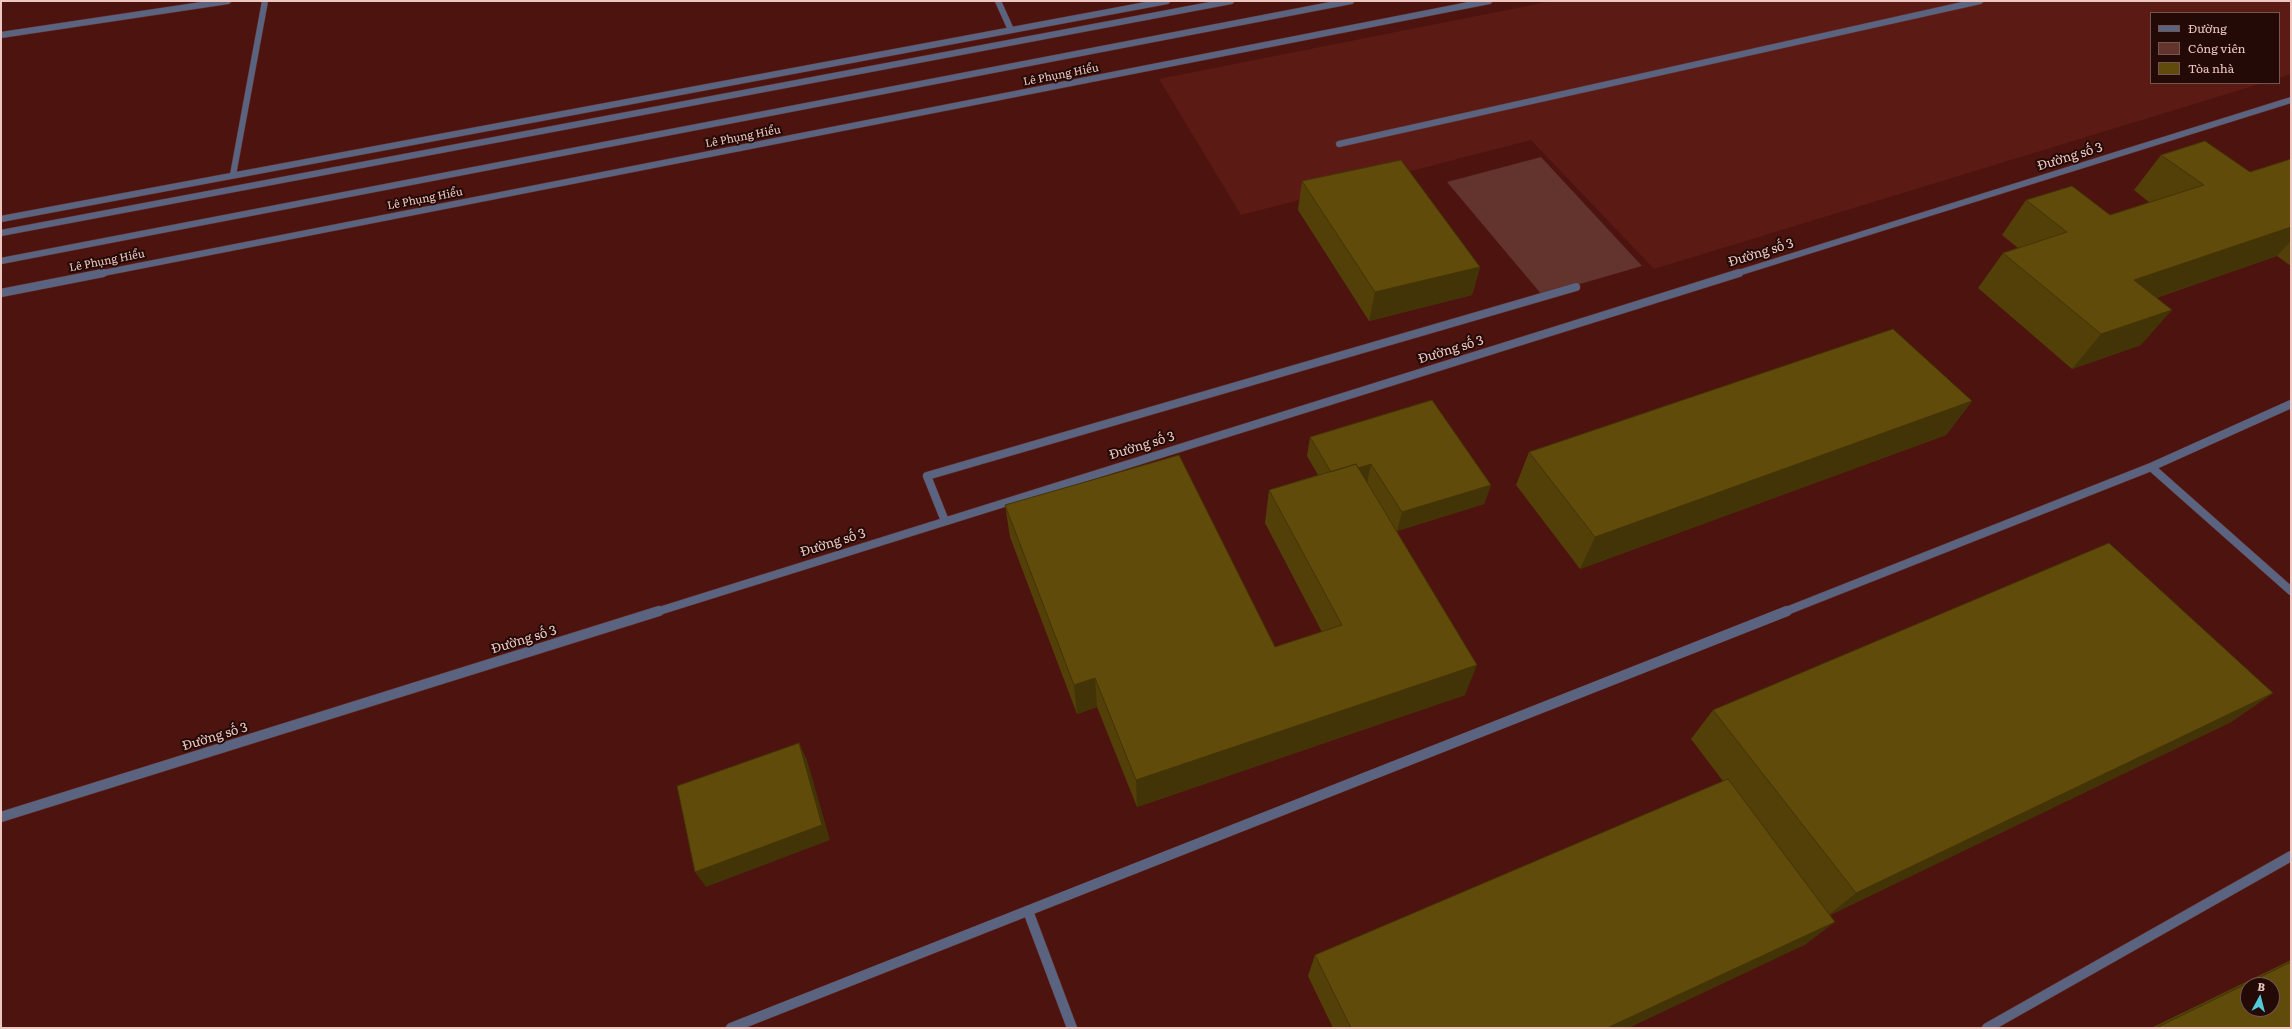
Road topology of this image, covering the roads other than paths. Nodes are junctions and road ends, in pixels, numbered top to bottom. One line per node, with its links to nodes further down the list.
1 (228, 1): 12 (street)
2 (265, 1): 15 (street)
3 (998, 1): 11 (street)
4 (1127, 1): 10 (street)
5 (1167, 1): 10 (street)
6 (1231, 1): 17 (street)
7 (1351, 1): 18 (street, Lê Phụng Hiểu)
8 (1489, 1): 20 (street, Lê Phụng Hiểu)
9 (1980, 1): 14 (street)
10 (1130, 8): 11 (street)
11 (1012, 30): 15 (street)
12 (1, 35)
13 (2291, 100): 23 (street, Đường số 3)
14 (1339, 144)
15 (233, 175): 16 (street)
16 (1, 218)
17 (1, 233)
18 (1, 261)
19 (1576, 287): 23 (street)
20 (1, 293)
21 (2291, 404): 22 (street)
22 (2151, 467): 24 (street); 27 (street)
23 (946, 521): 25 (street, Đường số 3)
24 (2291, 591)
25 (1, 817)
26 (2291, 856): 30 (street)
27 (1028, 911): 28 (street); 29 (street)
28 (731, 1028)
29 (1072, 1028)
30 (1987, 1028)

